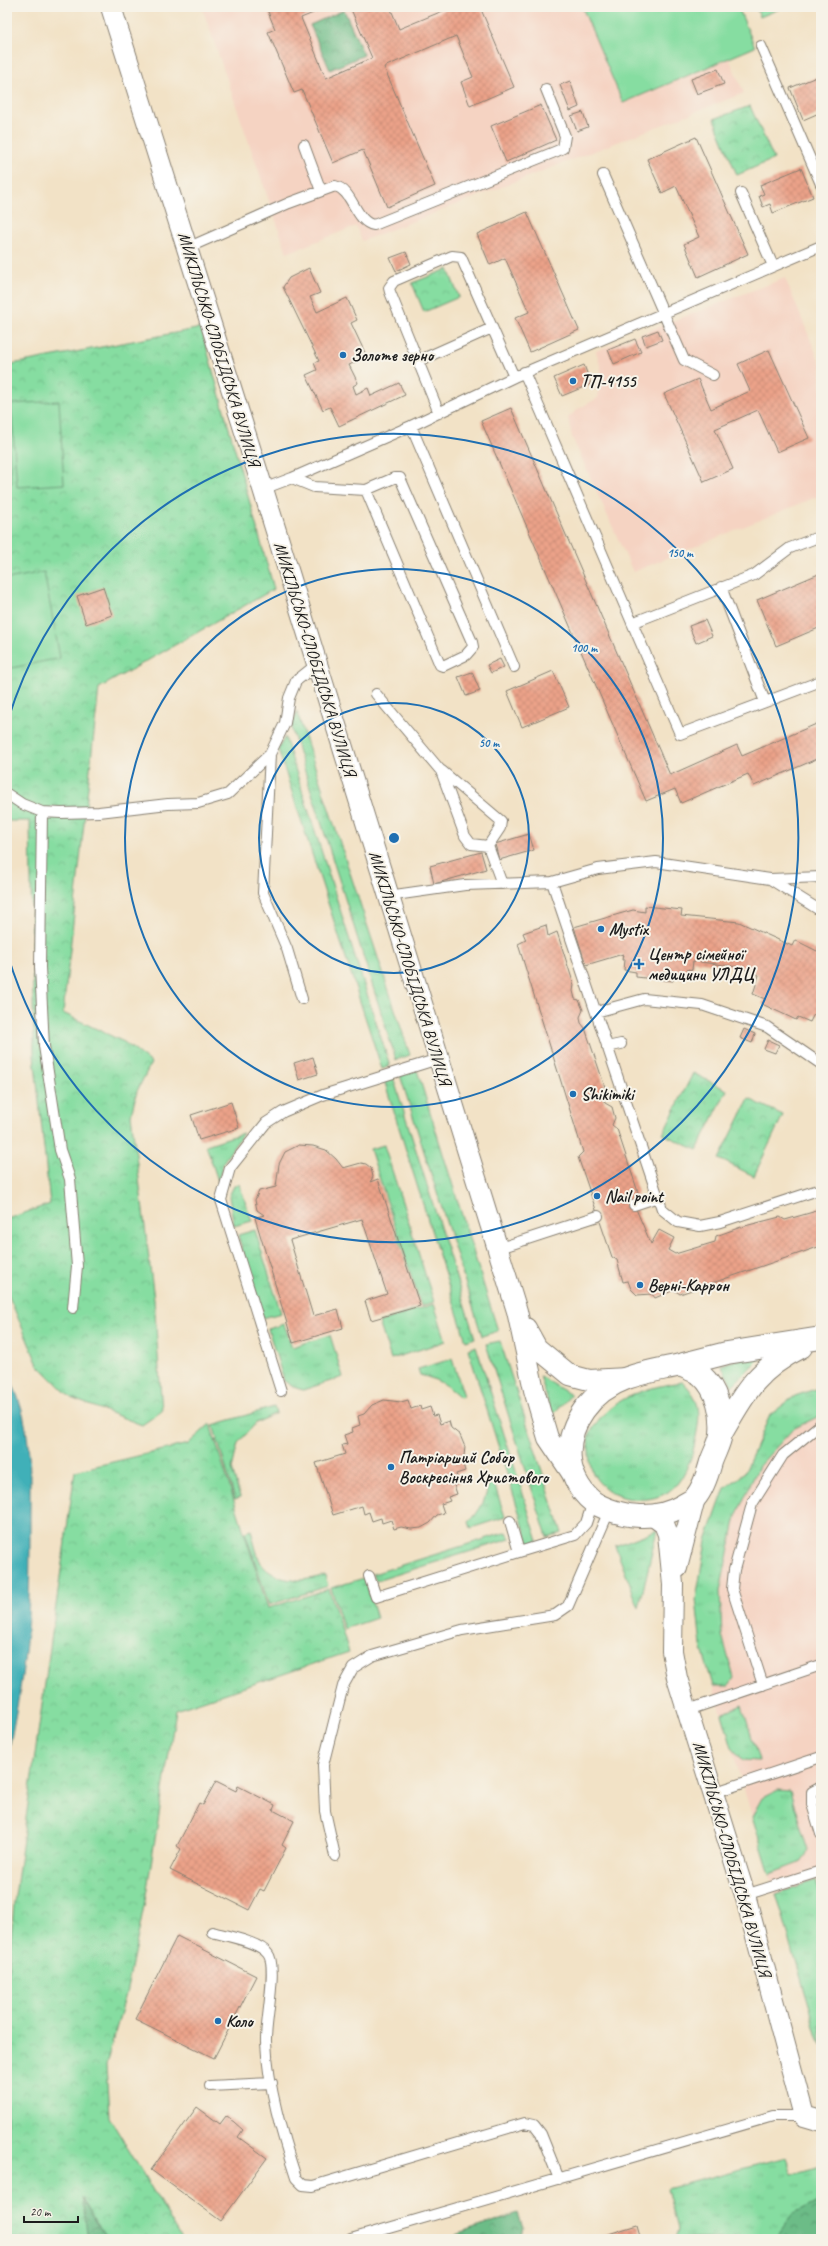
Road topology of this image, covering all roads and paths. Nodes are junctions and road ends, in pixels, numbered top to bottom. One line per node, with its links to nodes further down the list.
1 (111, 7): 10 (street, МИКІЛЬСЬКО-СЛОБІДСЬКА ВУЛИЦЯ)
2 (761, 46): 6 (lane)
3 (546, 89): 7 (lane)
4 (304, 145): 7 (lane)
5 (603, 175): 12 (lane)
6 (821, 184)
7 (321, 191): 10 (lane)
8 (741, 193): 11 (lane)
9 (820, 247): 11 (lane)
10 (187, 248): 21 (street, МИКІЛЬСЬКО-СЛОБІДСЬКА ВУЛИЦЯ)
11 (773, 266): 12 (lane)
12 (664, 313): 15 (lane); 16 (lane)
13 (492, 328): 14 (lane); 14 (lane); 17 (lane)
14 (418, 361): 18 (lane)
15 (524, 372): 17 (lane); 25 (lane)
16 (713, 376)
17 (514, 377): 18 (lane)
18 (440, 413): 19 (lane)
19 (411, 426): 20 (lane); 27 (lane)
20 (292, 478): 21 (lane); 22 (lane)
21 (263, 489): 26 (street, МИКІЛЬСЬКО-СЛОБІДСЬКА ВУЛИЦЯ)
22 (366, 490): 22 (lane)
23 (821, 536): 24 (lane)
24 (722, 587): 25 (lane); 30 (lane)
25 (632, 623): 30 (lane)
26 (316, 665): 31 (lane); 40 (street, МИКІЛЬСЬКО-СЛОБІДСЬКА ВУЛИЦЯ)
27 (514, 667)
28 (821, 681): 30 (lane)
29 (376, 694): 32 (lane)
30 (765, 702)
31 (270, 754): 34 (lane); 42 (lane)
32 (441, 771): 35 (lane); 35 (lane)
33 (7, 794): 34 (lane)
34 (42, 812): 53 (lane)
35 (488, 846): 39 (lane)
36 (821, 877): 37 (lane)
37 (770, 879): 38 (lane); 41 (lane)
38 (552, 882): 39 (lane); 43 (lane)
39 (502, 884): 40 (lane)
40 (388, 896): 46 (street, МИКІЛЬСЬКО-СЛОБІДСЬКА ВУЛИЦЯ)
41 (821, 911)
42 (302, 999)
43 (596, 1012): 45 (lane); 47 (lane)
44 (621, 1044): 45 (lane)
45 (607, 1047): 49 (lane)
46 (438, 1059): 52 (street, МИКІЛЬСЬКО-СЛОБІДСЬКА ВУЛИЦЯ); 58 (lane)
47 (821, 1064)
48 (821, 1188): 49 (lane)
49 (658, 1197): 50 (lane)
50 (634, 1205)
51 (598, 1216): 52 (lane)
52 (497, 1249): 54 (street, МИКІЛЬСЬКО-СЛОБІДСЬКА ВУЛИЦЯ)
53 (73, 1308)
54 (517, 1311): 57 (street, МИКІЛЬСЬКО-СЛОБІДСЬКА ВУЛИЦЯ); 61 (street, МИКІЛЬСЬКО-СЛОБІДСЬКА ВУЛИЦЯ)
55 (817, 1340): 56 (street); 60 (street)
56 (680, 1365): 57 (street); 60 (street)
57 (627, 1378): 61 (street)
58 (281, 1391)
59 (821, 1424): 70 (lane)
60 (721, 1434): 62 (street)
61 (571, 1472): 63 (street)
62 (695, 1498): 64 (street); 68 (street, МИКІЛЬСЬКО-СЛОБІДСЬКА ВУЛИЦЯ)
63 (601, 1506): 64 (street); 66 (lane); 76 (lane)
64 (653, 1516): 68 (street, МИКІЛЬСЬКО-СЛОБІДСЬКА ВУЛИЦЯ)
65 (510, 1521): 66 (lane)
66 (519, 1552): 67 (lane)
67 (369, 1576)
68 (673, 1584): 71 (street, МИКІЛЬСЬКО-СЛОБІДСЬКА ВУЛИЦЯ)
69 (821, 1665): 70 (lane)
70 (763, 1685): 71 (lane)
71 (688, 1710): 74 (street, МИКІЛЬСЬКО-СЛОБІДСЬКА ВУЛИЦЯ)
72 (821, 1757): 74 (lane)
73 (821, 1787): 75 (lane)
74 (713, 1793): 78 (street, МИКІЛЬСЬКО-СЛОБІДСЬКА ВУЛИЦЯ)
75 (821, 1834)
76 (336, 1856)
77 (821, 1871): 78 (lane)
78 (744, 1895): 82 (street, МИКІЛЬСЬКО-СЛОБІДСЬКА ВУЛИЦЯ)
79 (212, 1932): 80 (lane)
80 (272, 2083): 81 (lane); 83 (lane)
81 (210, 2086)
82 (812, 2118): 83 (lane)
83 (559, 2179): 84 (lane)
84 (351, 2239)

